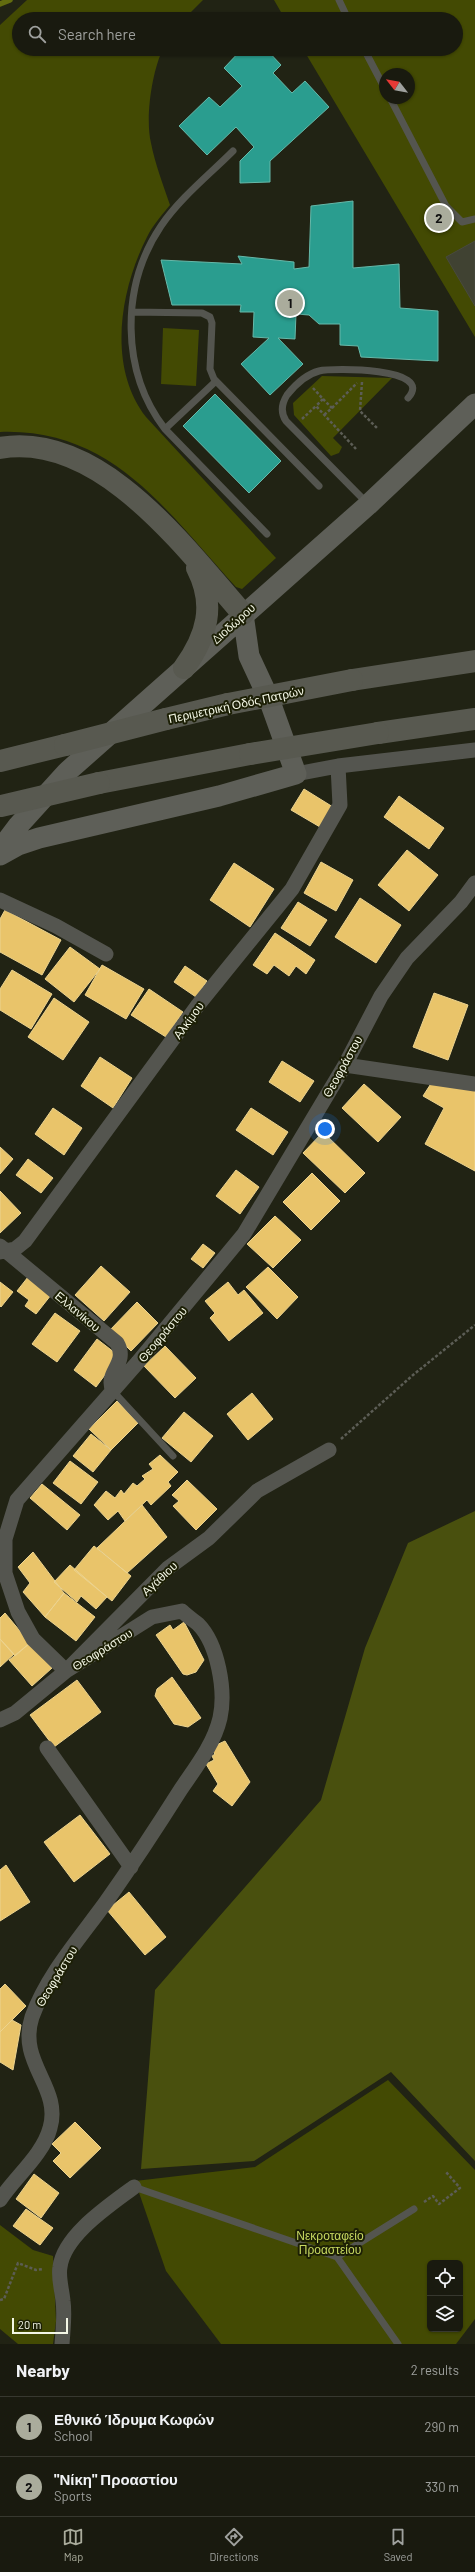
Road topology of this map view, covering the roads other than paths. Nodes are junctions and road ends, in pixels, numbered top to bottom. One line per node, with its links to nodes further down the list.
1 (338, 0): 2 (lane)
2 (344, 12)
3 (368, 56): 4 (lane)
4 (379, 78)
5 (393, 104): 7 (lane)
6 (233, 151): 8 (lane)
7 (475, 219)
8 (132, 312): 9 (lane); 12 (lane)
9 (216, 381): 12 (lane); 14 (lane)
10 (408, 398): 15 (lane)
11 (475, 404): 15 (street, Διοδώρου)
12 (165, 429): 16 (lane)
13 (0, 448): 17 (highway)
14 (319, 486)
15 (368, 505): 18 (street, Διοδώρου)
16 (267, 534)
17 (188, 552): 18 (highway); 20 (highway)
18 (243, 614): 20 (street, Διοδώρου); 25 (street)
19 (475, 661): 23 (highway, Περιμετρική Οδός Πατρών, bridge)
20 (184, 668): 27 (street, Διοδώρου)
21 (475, 719): 26 (highway, bridge)
22 (475, 750): 24 (street)
23 (4, 759)
24 (338, 766): 25 (street); 34 (street, Αλκίμου)
25 (296, 774): 28 (street)
26 (0, 807)
27 (0, 850)
28 (0, 855)
29 (475, 883): 32 (street, Θεοφράστου)
30 (0, 900): 31 (street)
31 (106, 954)
32 (345, 1065): 33 (street); 35 (street, Θεοφράστου)
33 (475, 1084)
34 (2, 1250): 35 (street, Ελλανίκου)
35 (113, 1391): 37 (lane); 38 (street, Θεοφράστου)
36 (329, 1450): 38 (street, Αγάθιου)
37 (173, 1456)
38 (66, 1671): 39 (street, Αγάθιου); 41 (street, Θεοφράστου)
39 (0, 1720)
40 (47, 1748): 41 (street)
41 (131, 1867): 43 (street, Θεοφράστου)
42 (134, 2187): 45 (lane); 46 (street)
43 (0, 2200)
44 (414, 2209): 45 (lane)
45 (337, 2257): 47 (lane)
46 (62, 2344)
47 (398, 2344)

